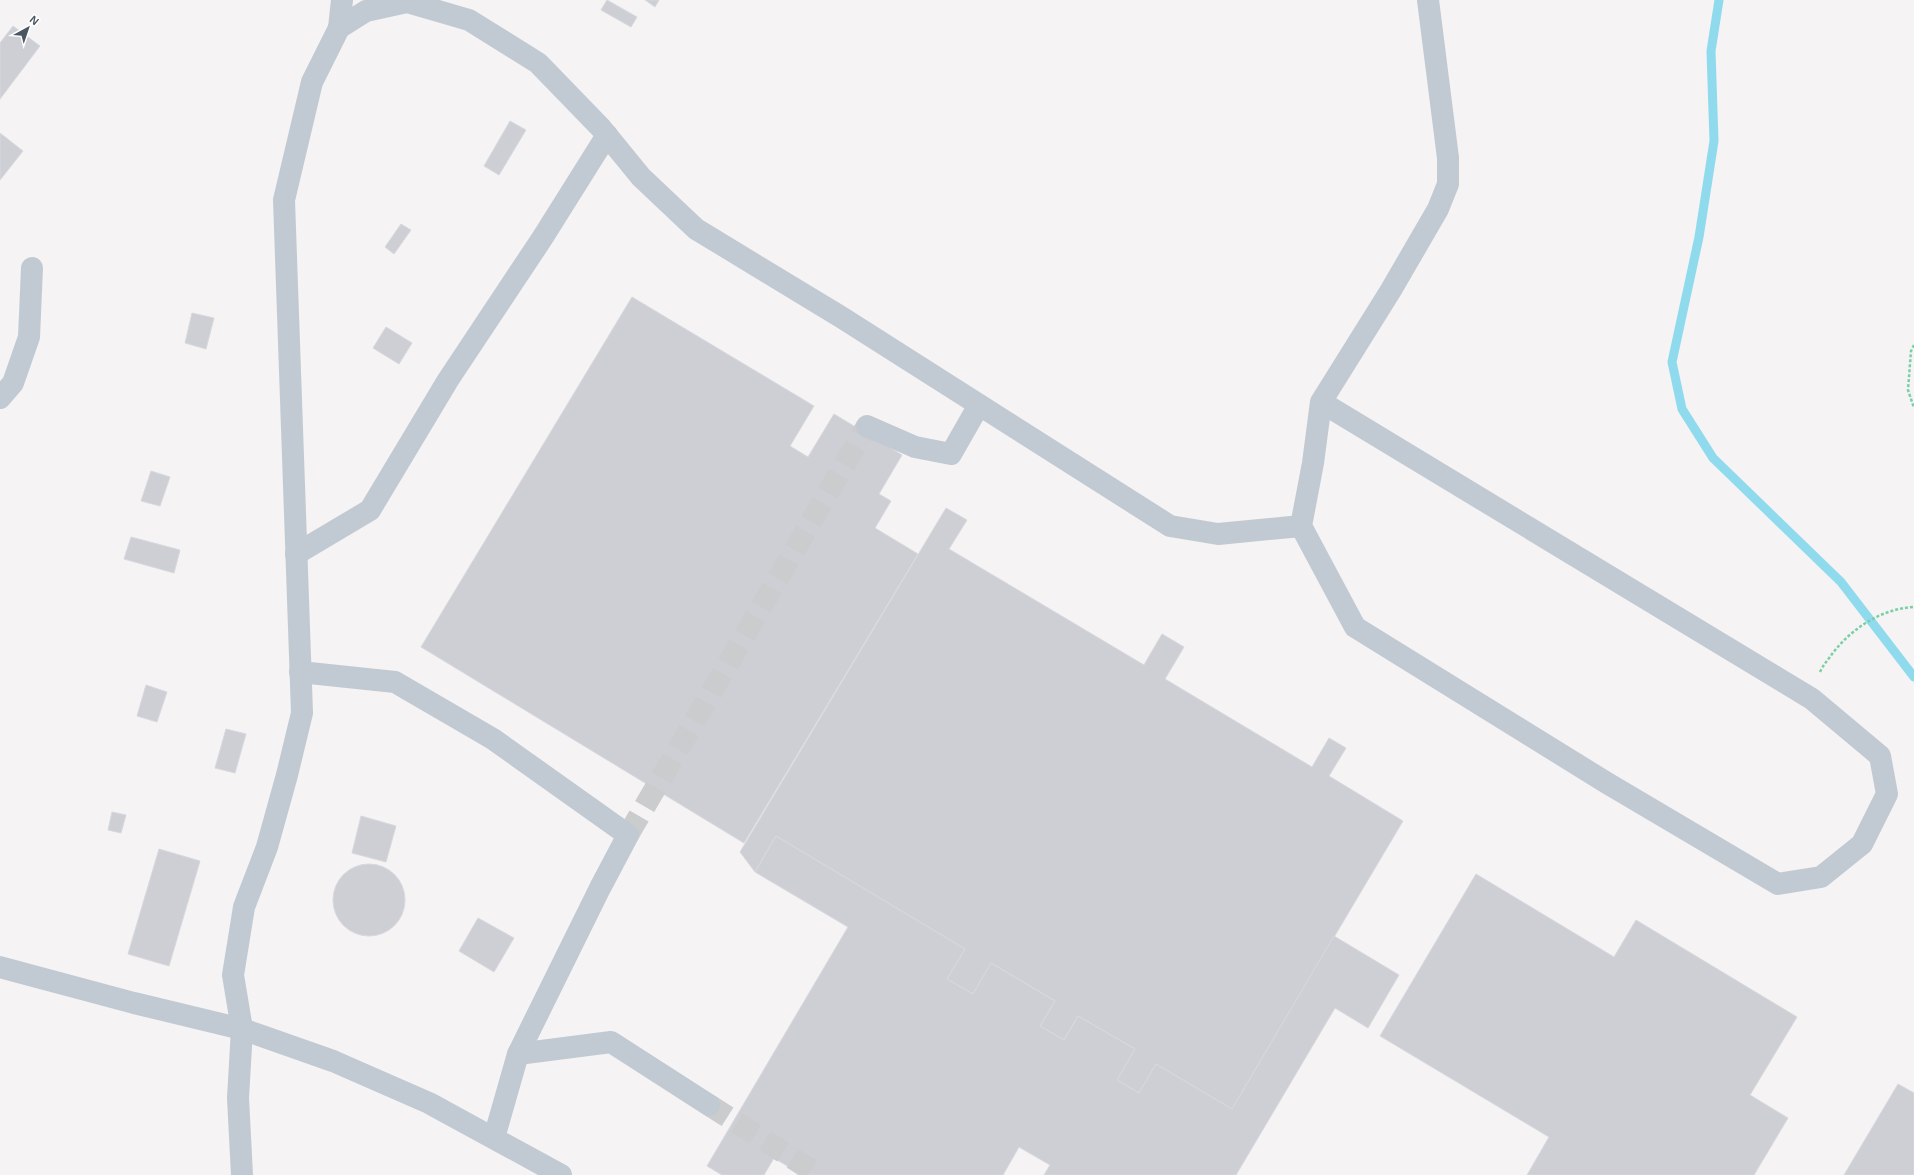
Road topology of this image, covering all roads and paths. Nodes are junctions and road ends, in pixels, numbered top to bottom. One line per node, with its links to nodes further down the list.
1 (342, 0): 3 (street)
2 (1428, 0): 8 (street)
3 (339, 28): 4 (street); 13 (street)
4 (607, 135): 9 (street); 13 (street)
5 (32, 268): 7 (street)
6 (1914, 345): 10 (path)
7 (0, 398)
8 (1321, 402): 12 (street); 16 (street)
9 (979, 405): 11 (street); 12 (street)
10 (1914, 408)
11 (867, 426)
12 (1301, 526): 16 (street)
13 (296, 554): 15 (street)
14 (1914, 607): 16 (path)
15 (300, 672): 18 (street); 19 (street)
16 (1812, 698)
17 (0, 967): 18 (street)
18 (242, 1029): 21 (street); 22 (street)
19 (518, 1054): 20 (street); 21 (street)
20 (709, 1104)
21 (494, 1138): 23 (street)
22 (242, 1175)
23 (561, 1175)

